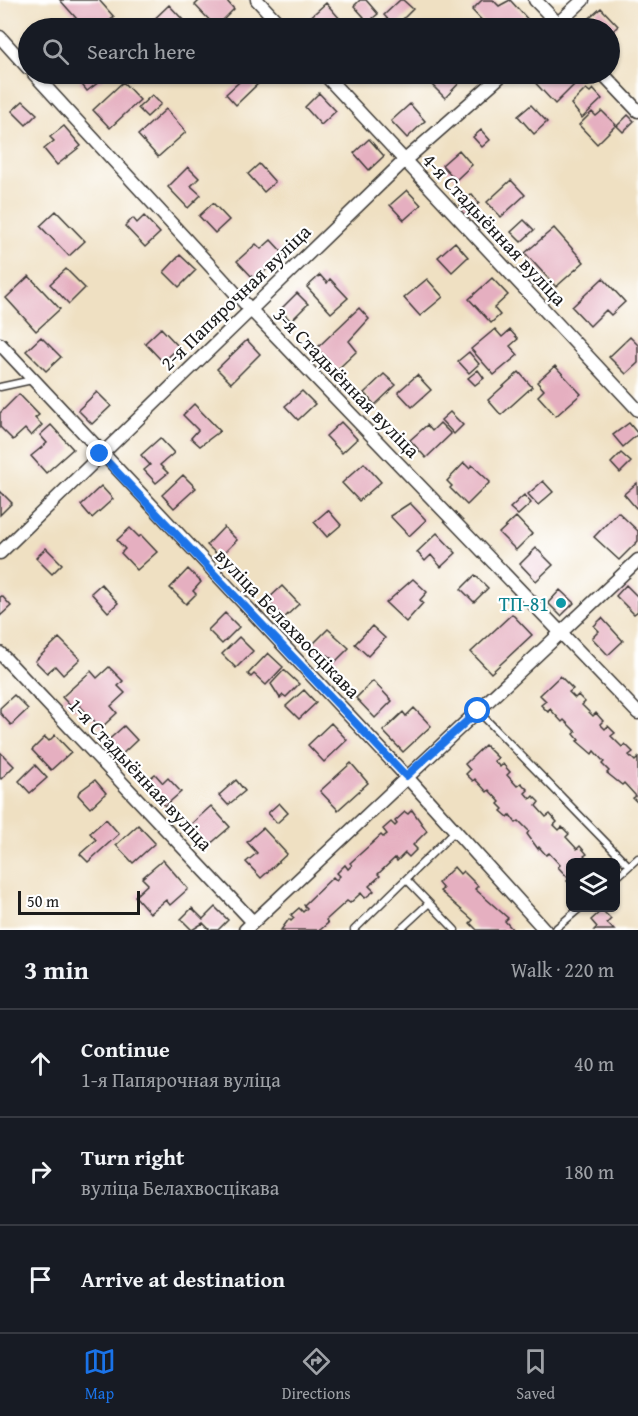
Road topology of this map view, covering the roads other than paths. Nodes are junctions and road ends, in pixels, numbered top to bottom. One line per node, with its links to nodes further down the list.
1 (257, 0): 4 (street)
2 (535, 0): 5 (street)
3 (583, 0): 6 (street)
4 (274, 18)
5 (550, 18)
6 (566, 18)
7 (0, 37): 8 (street)
8 (18, 57)
9 (43, 84): 15 (street, 3-я Стадыённая вуліца)
10 (333, 84): 14 (street, 4-я Стадыённая вуліца)
11 (491, 84): 14 (street, 2-я Папярочная вуліца)
12 (612, 84): 13 (street)
13 (638, 111)
14 (404, 161): 15 (street, 2-я Папярочная вуліца); 19 (street, 4-я Стадыённая вуліца)
15 (250, 309): 20 (street, 2-я Папярочная вуліца); 23 (street, 3-я Стадыённая вуліца)
16 (0, 344): 17 (street, вуліца Белахвосцікава)
17 (33, 380): 18 (lane); 20 (street, вуліца Белахвосцікава)
18 (0, 387)
19 (638, 410)
20 (100, 454): 21 (street, 2-я Папярочная вуліца); 27 (street, вуліца Белахвосцікава)
21 (0, 553)
22 (638, 560): 23 (street)
23 (561, 632): 25 (street); 26 (street, 3-я Стадыённая вуліца)
24 (0, 653): 35 (street, 1-я Стадыённая вуліца)
25 (478, 711): 27 (street); 30 (lane)
26 (638, 713)
27 (406, 776): 28 (street, вуліца Белахвосцікава); 35 (street)
28 (455, 830): 32 (lane); 39 (street, вуліца Белахвосцікава)
29 (638, 858): 30 (lane)
30 (629, 866): 31 (lane)
31 (620, 874)
32 (406, 879): 33 (lane); 36 (lane)
33 (429, 903): 37 (lane); 38 (lane)
34 (575, 912): 40 (lane)
35 (249, 926)
36 (354, 930)
37 (400, 930)
38 (455, 930)
39 (545, 930)
40 (554, 930)

